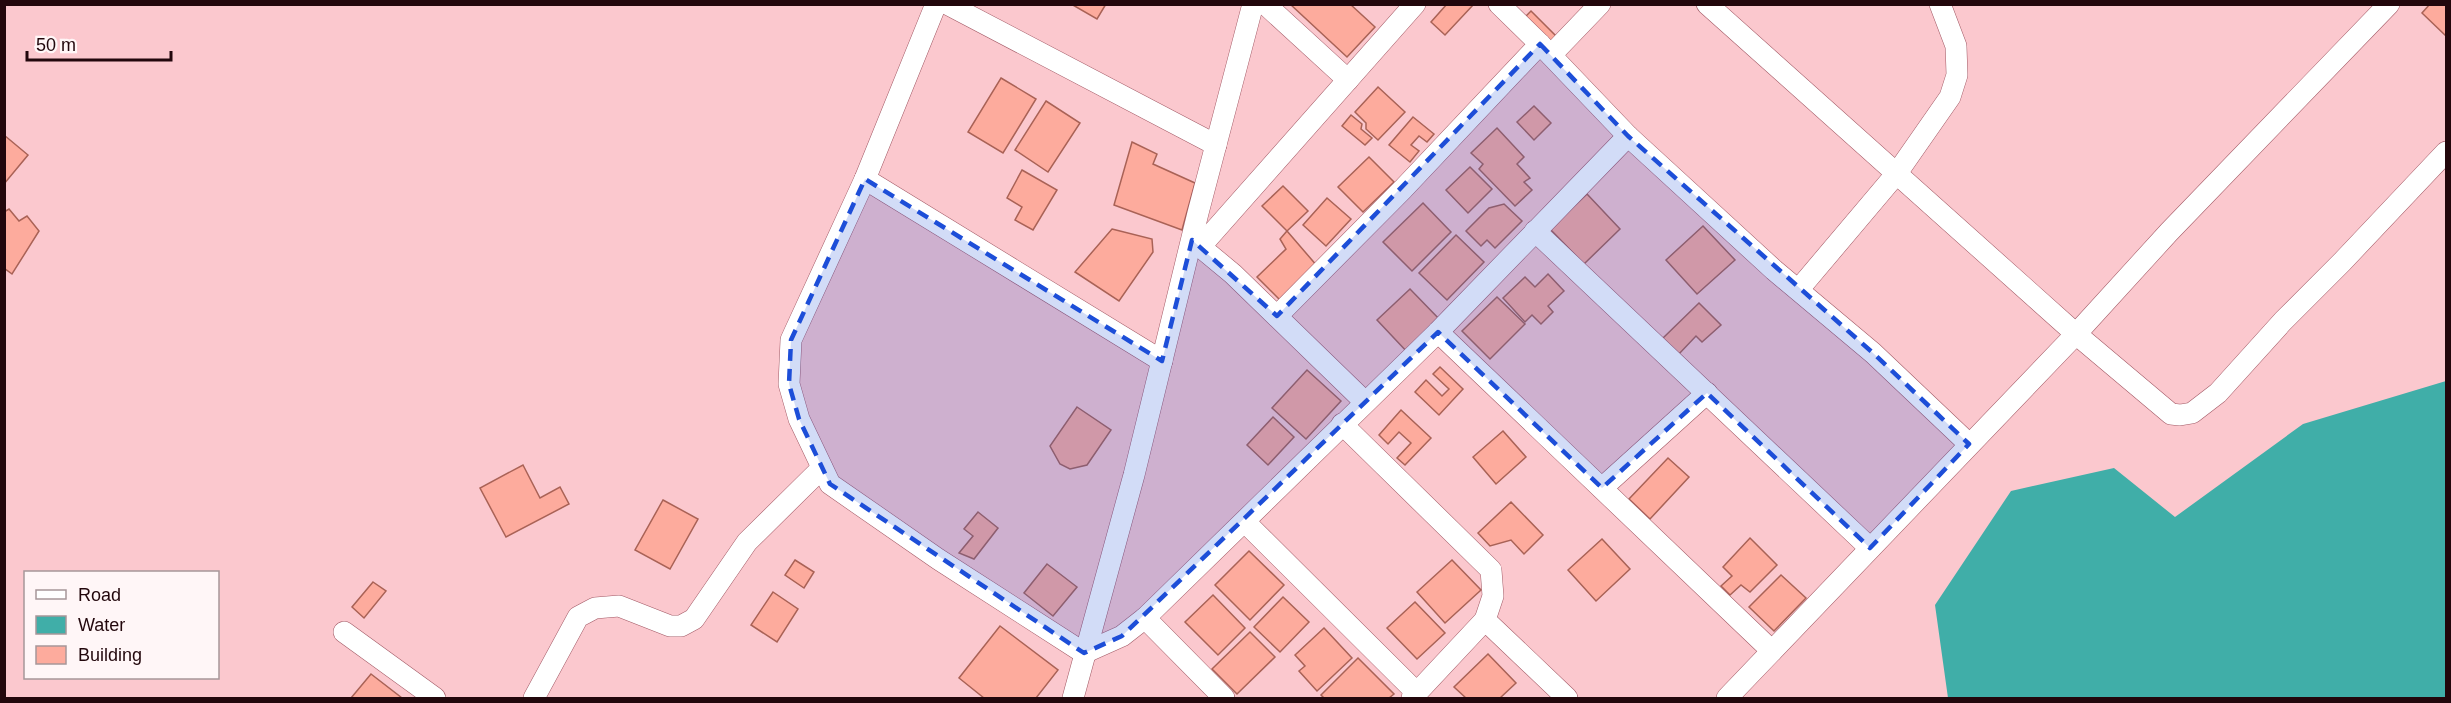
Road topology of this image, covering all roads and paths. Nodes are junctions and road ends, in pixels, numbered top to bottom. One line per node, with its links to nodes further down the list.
1 (936, 4): 16 (street)
2 (947, 4): 13 (street)
3 (1415, 4): 11 (street)
4 (1498, 4): 10 (street)
5 (1600, 4): 10 (street)
6 (1707, 4): 15 (street)
7 (1940, 4): 15 (street)
8 (2389, 4): 22 (street)
9 (1251, 7): 11 (street); 13 (street)
10 (1545, 49): 12 (street); 20 (street)
11 (1348, 81): 18 (street)
12 (1628, 136): 17 (street); 19 (street)
13 (1216, 145): 18 (street)
14 (2446, 152): 22 (street)
15 (1897, 173): 19 (street); 22 (street)
16 (865, 179): 23 (street); 28 (street)
17 (1535, 231): 21 (street); 24 (street)
18 (1196, 244): 20 (street); 23 (street)
19 (1799, 289): 27 (street)
20 (1277, 316): 25 (street)
21 (1438, 332): 25 (street); 29 (street)
22 (2076, 334): 27 (street)
23 (1162, 361): 36 (street)
24 (1707, 393): 29 (street); 31 (street)
25 (1365, 402): 26 (street)
26 (1342, 424): 30 (street); 33 (street)
27 (1969, 444): 31 (street)
28 (822, 468): 36 (street); 38 (street)
29 (1602, 488): 35 (street)
30 (1245, 522): 32 (street); 37 (street)
31 (1870, 548): 35 (street)
32 (1145, 618): 36 (street); 41 (street)
33 (1485, 620): 37 (street); 42 (street)
34 (344, 632): 39 (street)
35 (1772, 651): 43 (street)
36 (1084, 653): 40 (street)
37 (1415, 696)
38 (536, 698)
39 (435, 699)
40 (1073, 699)
41 (1224, 699)
42 (1567, 699)
43 (1727, 699)

